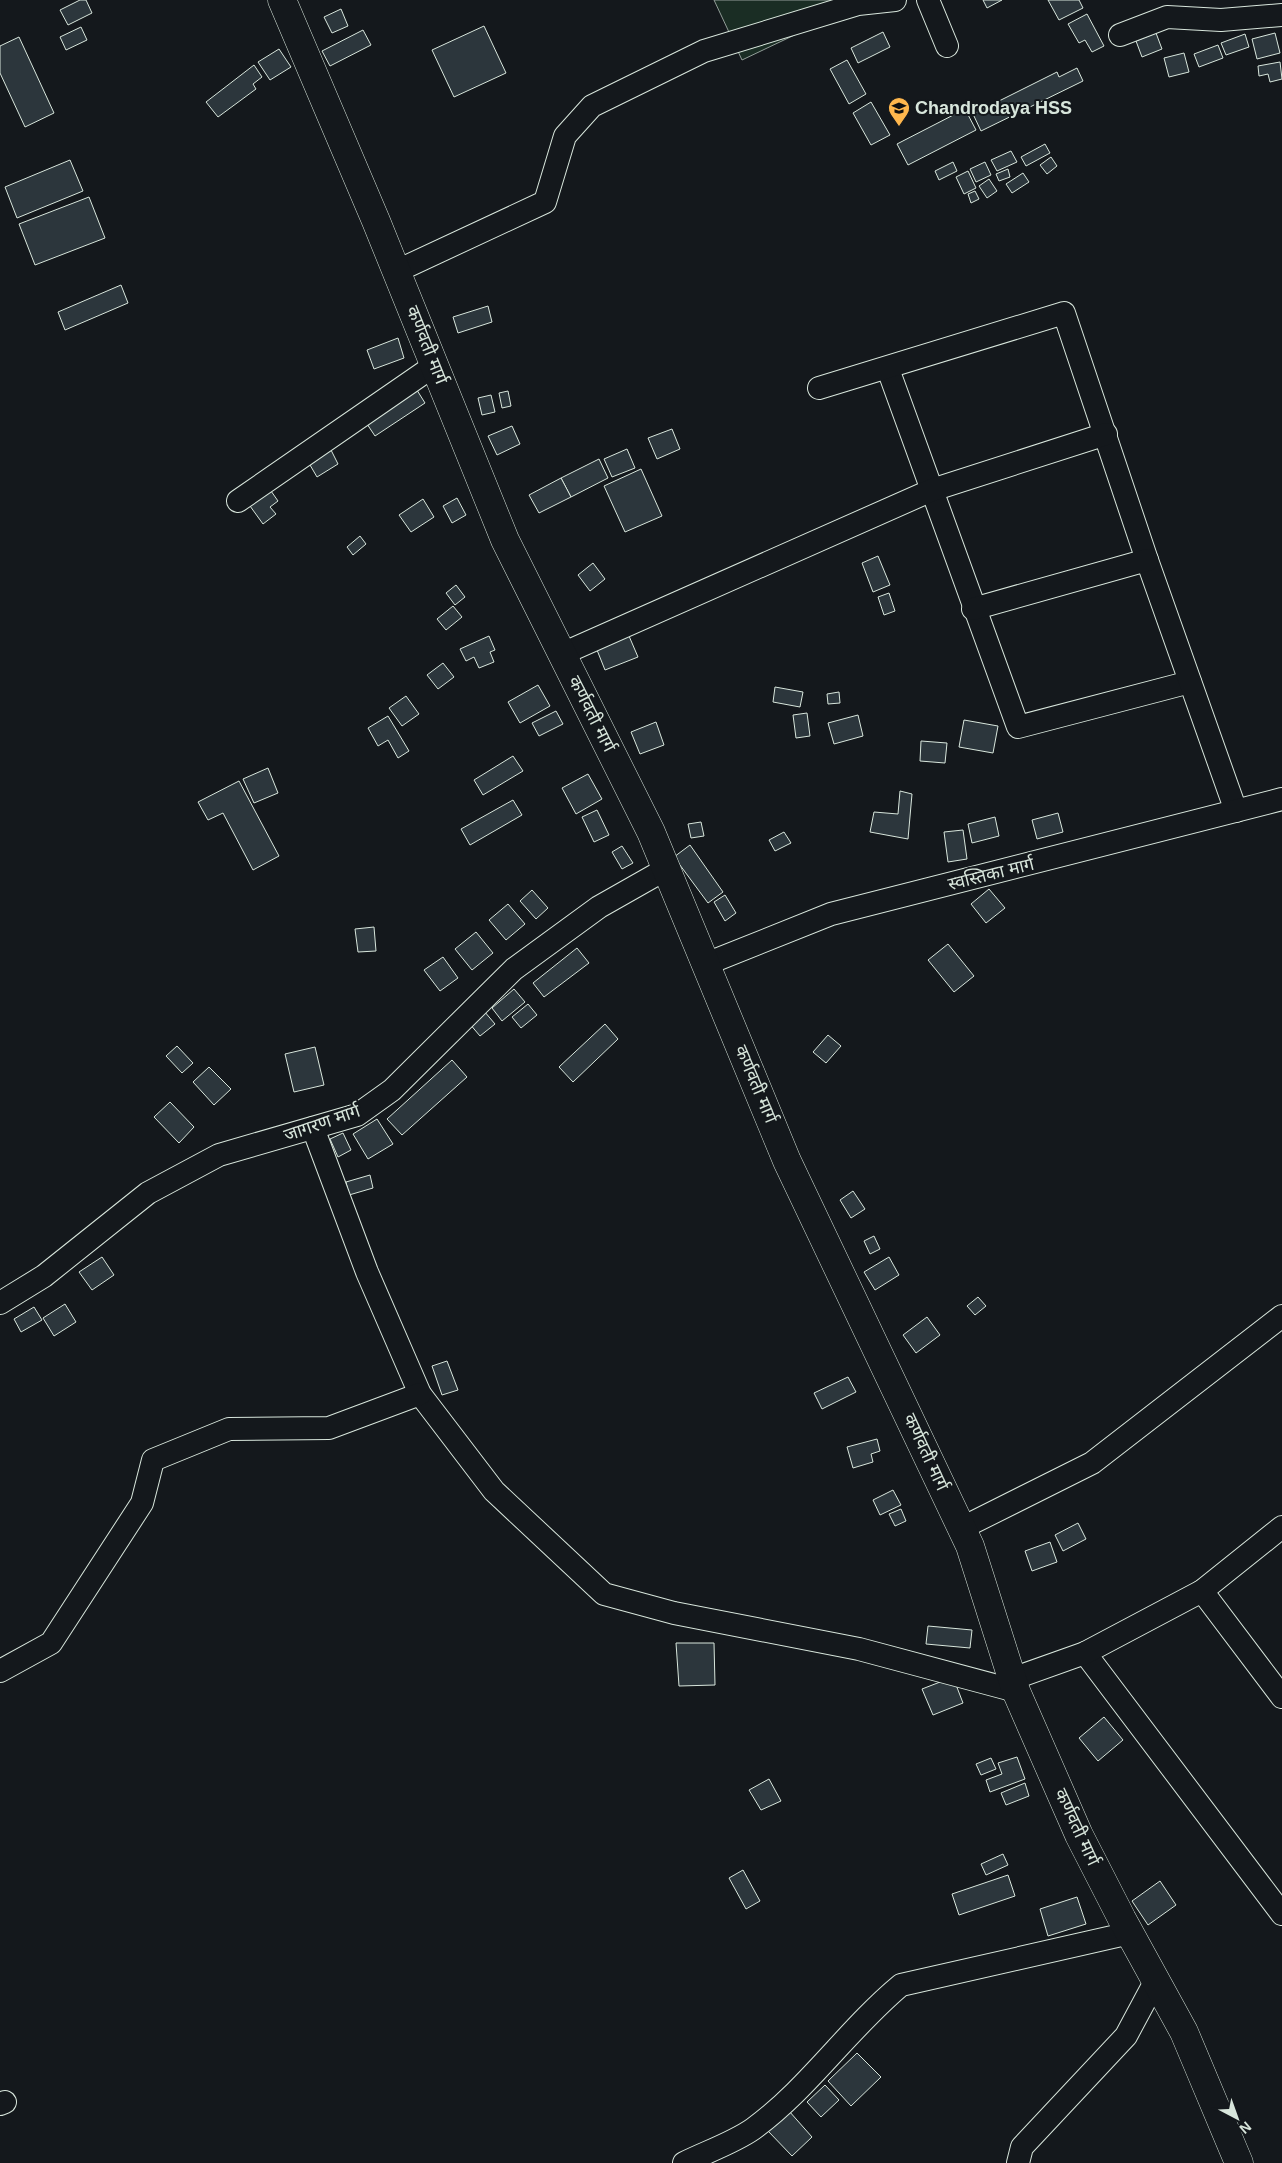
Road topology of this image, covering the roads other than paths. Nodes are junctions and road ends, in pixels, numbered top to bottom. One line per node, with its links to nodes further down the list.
1 (282, 0): 7 (main road, कर्णवती मार्ग)
2 (894, 0): 7 (street)
3 (928, 0): 6 (street)
4 (1282, 14): 5 (street)
5 (1120, 35)
6 (947, 46)
7 (397, 271): 8 (main road, कर्णवती मार्ग)
8 (435, 365): 13 (street); 16 (main road, कर्णवती मार्ग)
9 (888, 369): 10 (street); 11 (street); 12 (street)
10 (819, 388)
11 (1106, 434): 12 (street); 14 (street)
12 (932, 490): 15 (street); 16 (street)
13 (238, 501)
14 (1147, 560): 15 (street); 17 (street)
15 (973, 609): 17 (street)
16 (562, 654): 20 (main road, कर्णवती मार्ग)
17 (1190, 682): 19 (street)
18 (1282, 799): 19 (street, स्वस्तिका मार्ग)
19 (1236, 811): 21 (street, स्वस्तिका मार्ग)
20 (666, 869): 21 (main road, कर्णवती मार्ग); 22 (street, जागरण मार्ग)
21 (706, 964): 27 (main road, कर्णवती मार्ग)
22 (314, 1128): 23 (street, जागरण मार्ग); 25 (street)
23 (0, 1303)
24 (1282, 1316): 27 (street)
25 (420, 1394): 30 (street); 31 (street)
26 (1282, 1527): 28 (street)
27 (962, 1528): 31 (main road, कर्णवती मार्ग)
28 (1202, 1591): 29 (street); 32 (street)
29 (1085, 1653): 31 (street); 33 (street)
30 (0, 1671)
31 (1014, 1685): 34 (main road, कर्णवती मार्ग)
32 (1282, 1697)
33 (1282, 1914)
34 (1130, 1933): 35 (main road, कर्णवती मार्ग); 36 (street)
35 (1156, 1980): 37 (street); 38 (main road, कर्णवती मार्ग)
36 (684, 2163)
37 (1018, 2163)
38 (1239, 2163)

